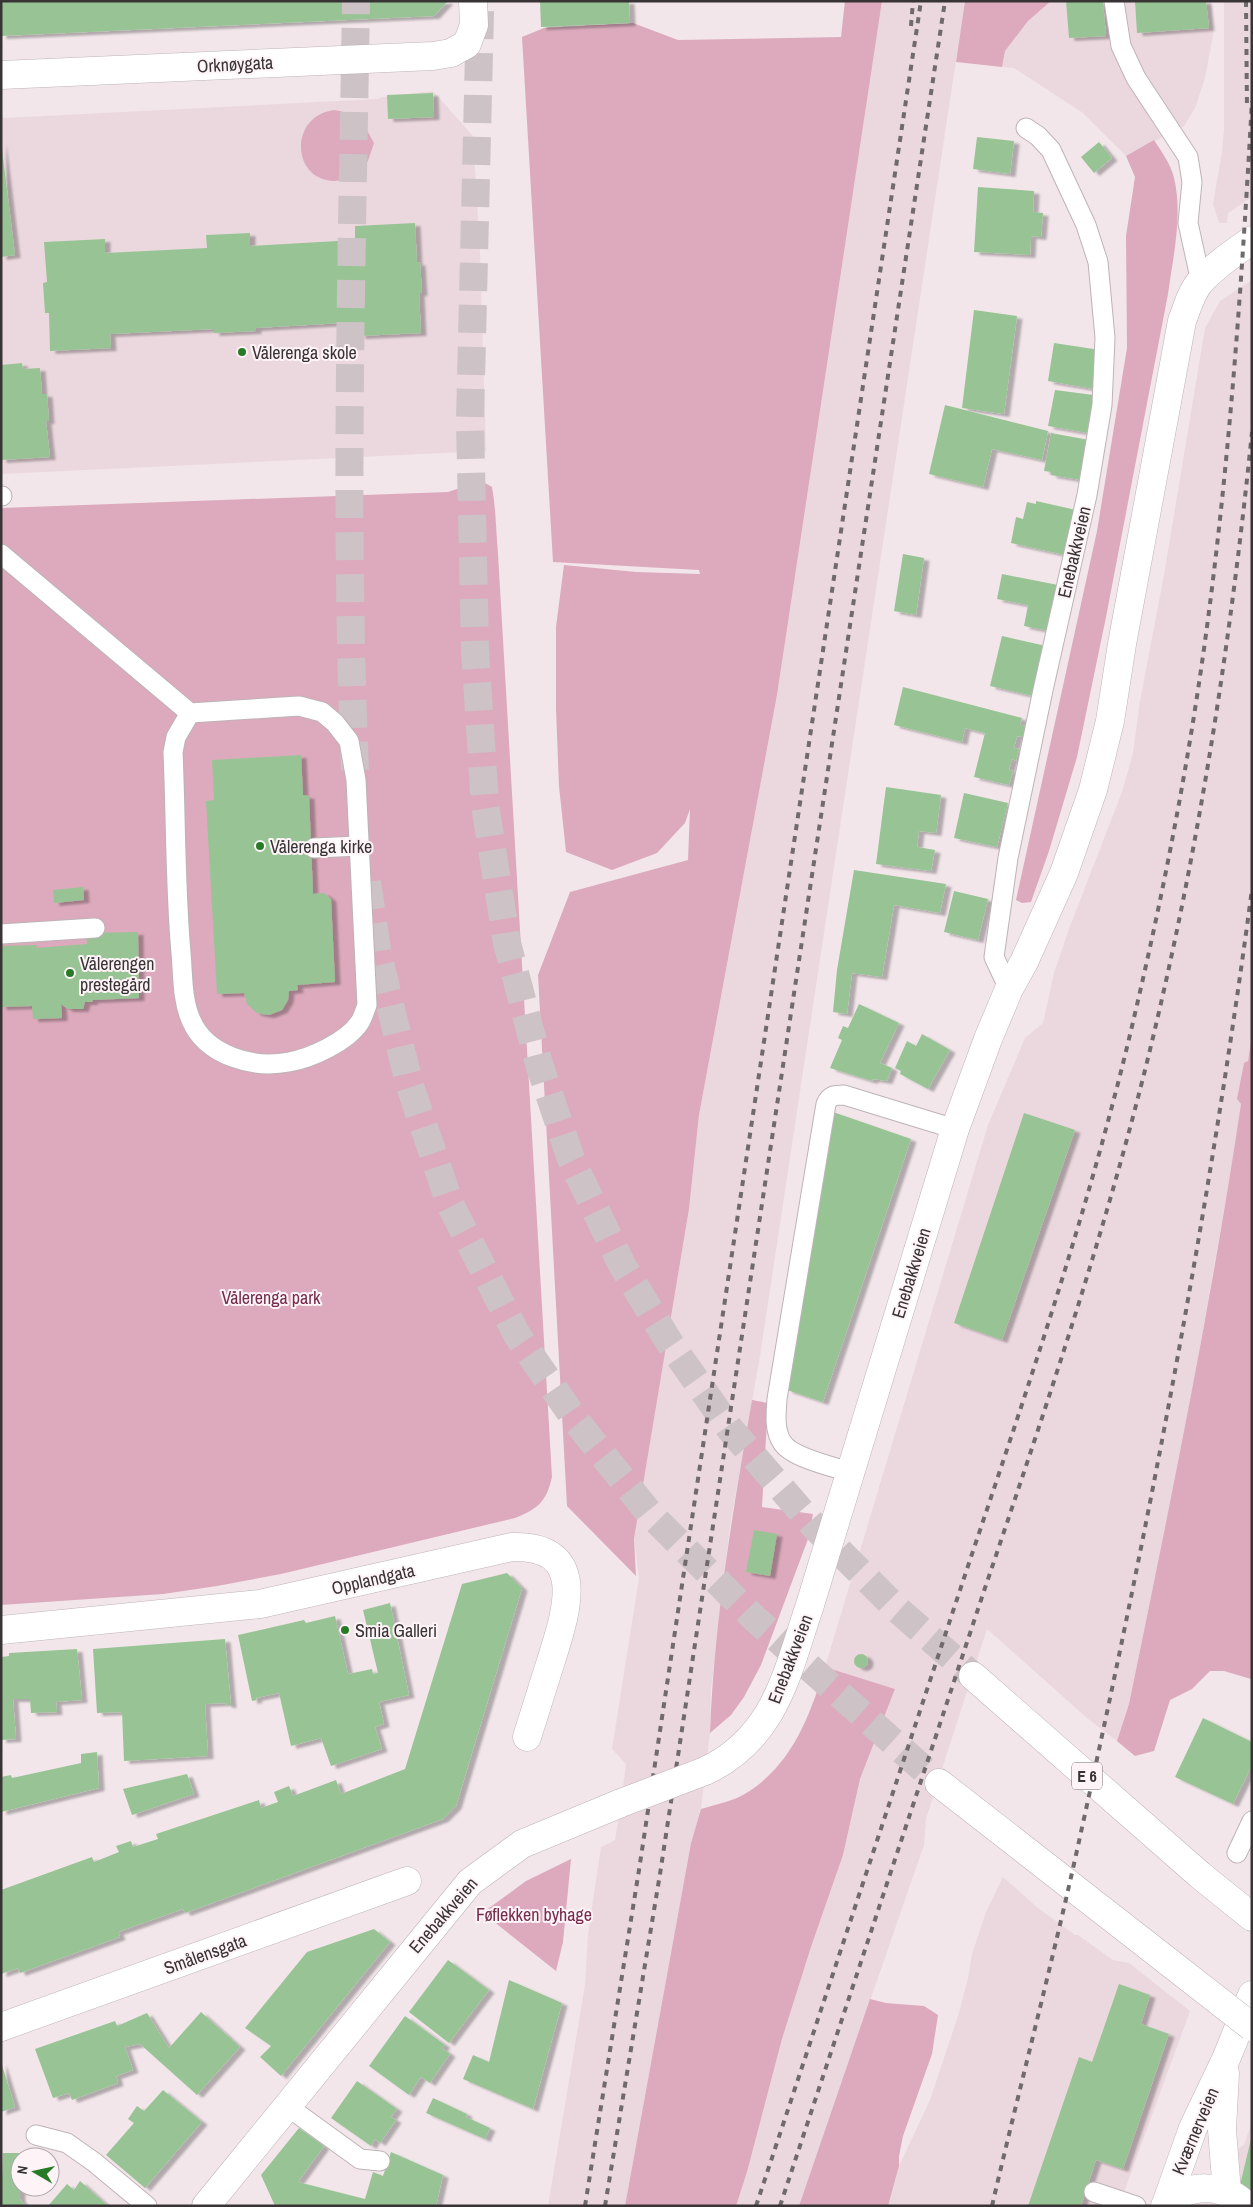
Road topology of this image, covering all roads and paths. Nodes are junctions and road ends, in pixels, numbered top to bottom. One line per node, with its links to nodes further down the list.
1 (473, 1): 3 (main road, Orknøygata)
2 (1114, 1): 6 (lane)
3 (1, 75)
4 (1026, 128): 13 (lane, Enebakkveien)
5 (1252, 240): 6 (main road, Enebakkveien)
6 (1201, 282): 13 (main road, Enebakkveien)
7 (1, 554): 8 (lane)
8 (190, 713): 9 (lane); 9 (lane)
9 (360, 846): 10 (lane)
10 (314, 848)
11 (95, 928): 12 (lane)
12 (1, 934)
13 (1009, 990): 14 (main road, Enebakkveien)
14 (956, 1129): 15 (main road, Enebakkveien); 15 (lane)
15 (850, 1472): 28 (main road, Enebakkveien, bridge)
16 (1, 1630): 18 (main road, Opplandgata)
17 (973, 1676): 23 (main road, E 6)
18 (527, 1737)
19 (939, 1783): 26 (main road, bridge)
20 (1252, 1821): 21 (lane)
21 (1237, 1853)
22 (408, 1881): 25 (main road, Smålensgata)
23 (1252, 1917)
24 (1252, 1995): 27 (main road, Kværnerveien)
25 (1, 2027)
26 (1252, 2028)
27 (1226, 2059): 31 (main road, Kværnerveien); 33 (main road, Kværnerveien)
28 (286, 2106): 30 (lane); 35 (main road, Enebakkveien)
29 (36, 2135): 34 (lane)
30 (380, 2161)
31 (1229, 2188): 33 (main road, Kværnerveien)
32 (1094, 2192): 36 (lane)
33 (1166, 2205)
34 (147, 2206)
35 (206, 2206)
36 (1136, 2206)

